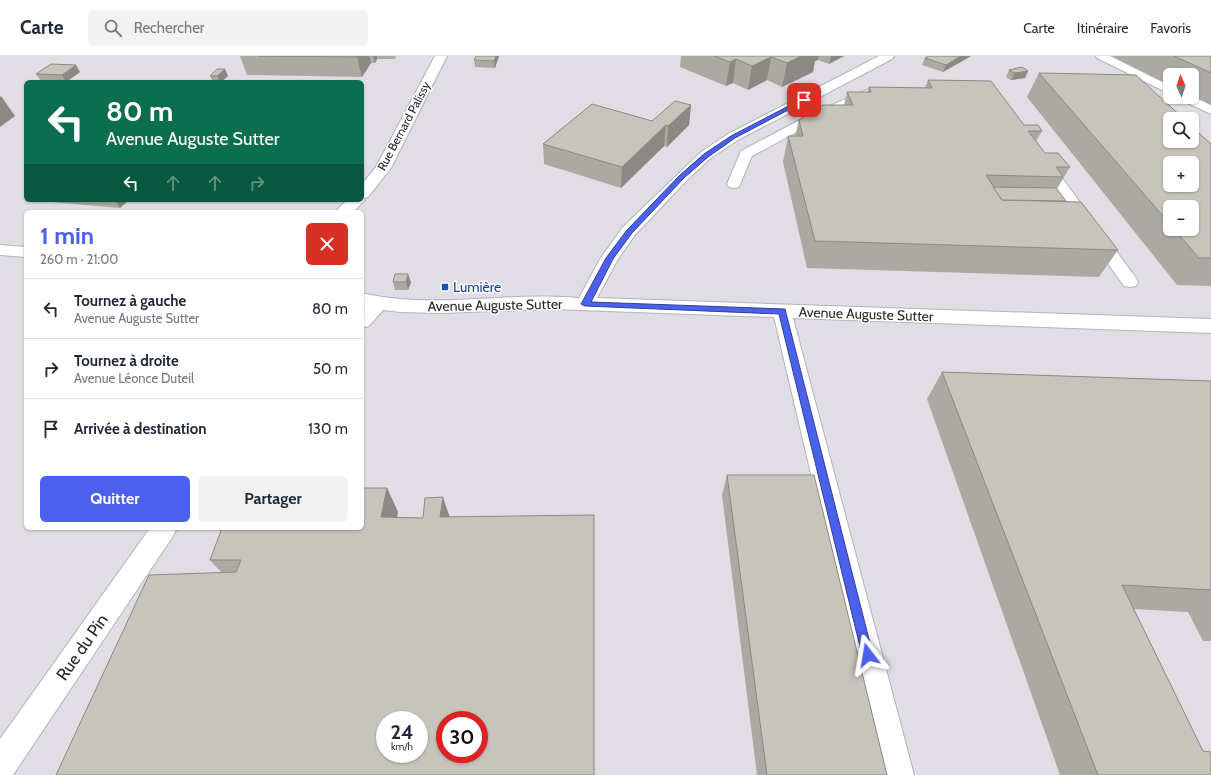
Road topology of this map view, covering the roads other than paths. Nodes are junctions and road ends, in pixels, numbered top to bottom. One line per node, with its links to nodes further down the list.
1 (441, 56): 10 (street, Rue Bernard Palissy)
2 (888, 56): 17 (street)
3 (1101, 56): 4 (lane)
4 (1163, 87)
5 (882, 91): 9 (lane)
6 (1199, 104): 7 (lane)
7 (1211, 110)
8 (1038, 154): 15 (lane)
9 (734, 184)
10 (364, 192)
11 (355, 202): 12 (street)
12 (345, 210)
13 (0, 250): 14 (street)
14 (24, 252)
15 (1130, 282)
16 (370, 302): 17 (street, Avenue Auguste Sutter); 19 (street)
17 (585, 304): 18 (street, Avenue Auguste Sutter)
18 (782, 311): 20 (street, Avenue Auguste Sutter); 23 (street)
19 (364, 316)
20 (1211, 326)
21 (163, 530): 22 (street, Rue du Pin)
22 (0, 766)
23 (898, 775)

